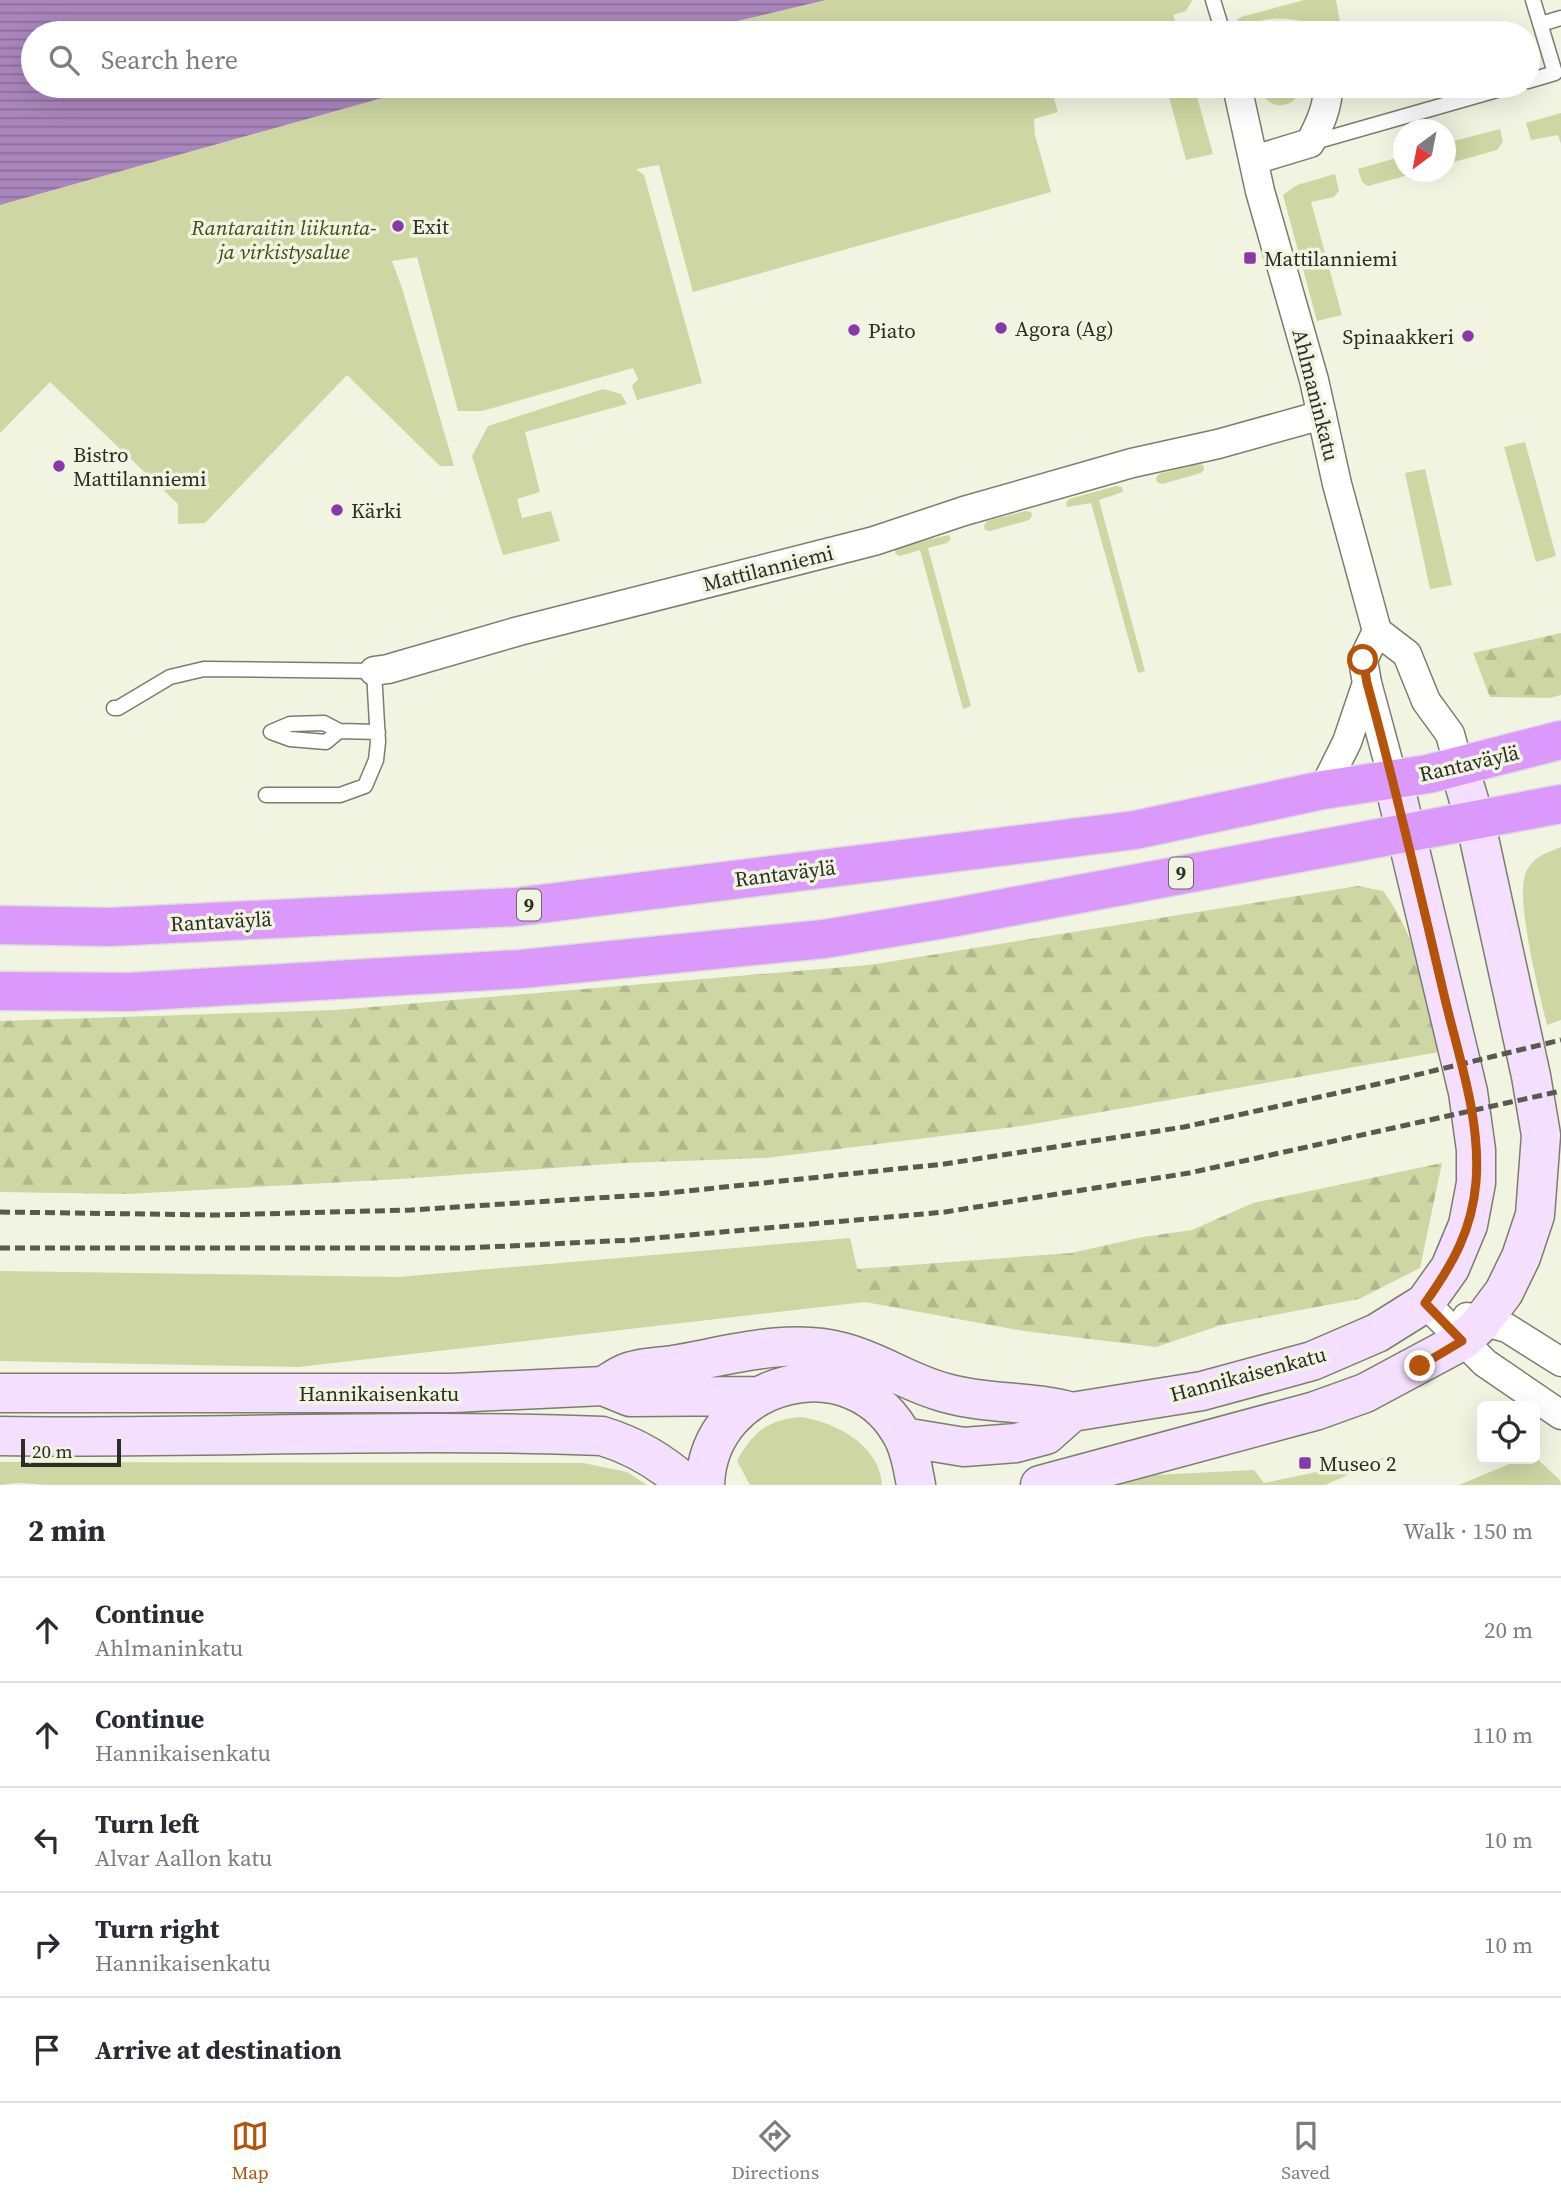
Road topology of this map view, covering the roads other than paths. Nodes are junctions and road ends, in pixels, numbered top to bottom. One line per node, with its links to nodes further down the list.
1 (1213, 0): 4 (lane)
2 (1533, 0): 5 (lane)
3 (1561, 18): 5 (lane)
4 (1219, 21)
5 (1541, 24): 6 (lane)
6 (1540, 77)
7 (1240, 98): 11 (street, Ahlmaninkatu)
8 (1328, 98): 10 (street)
9 (1469, 98): 10 (lane)
10 (1310, 143): 11 (street)
11 (1254, 160): 12 (street, Ahlmaninkatu)
12 (1322, 415): 13 (street, Ahlmaninkatu); 14 (street, Mattilanniemi)
13 (1377, 631): 15 (street); 20 (street)
14 (374, 671): 16 (lane); 18 (lane)
15 (1367, 683): 21 (street); 22 (street)
16 (114, 708)
17 (339, 732): 18 (lane)
18 (377, 732): 23 (lane)
19 (1561, 740): 20 (highway, Rantaväylä / 9)
20 (1459, 767): 21 (highway, Rantaväylä / 9); 25 (main road)
21 (1393, 779): 22 (highway, Rantaväylä / 9); 26 (main road, Hannikaisenkatu)
22 (1323, 790): 27 (highway, Rantaväylä / 9)
23 (266, 795)
24 (1561, 804): 25 (highway, 9)
25 (1475, 820): 26 (highway, 9); 30 (main road)
26 (1407, 832): 28 (highway, 9); 29 (main road, Hannikaisenkatu)
27 (0, 925)
28 (0, 991)
29 (1425, 1303): 30 (street); 35 (main road, Hannikaisenkatu)
30 (1472, 1332): 31 (street); 36 (street); 42 (main road)
31 (1561, 1362)
32 (603, 1387): 33 (main road, Hannikaisenkatu); 34 (main road, Hannikaisenkatu); 35 (main road)
33 (0, 1393)
34 (757, 1396): 38 (main road); 40 (main road)
35 (1072, 1412): 38 (main road)
36 (1561, 1415)
37 (0, 1436): 39 (main road, Hannikaisenkatu)
38 (903, 1437): 41 (main road)
39 (687, 1485)
40 (705, 1485)
41 (916, 1485)
42 (1040, 1485)

